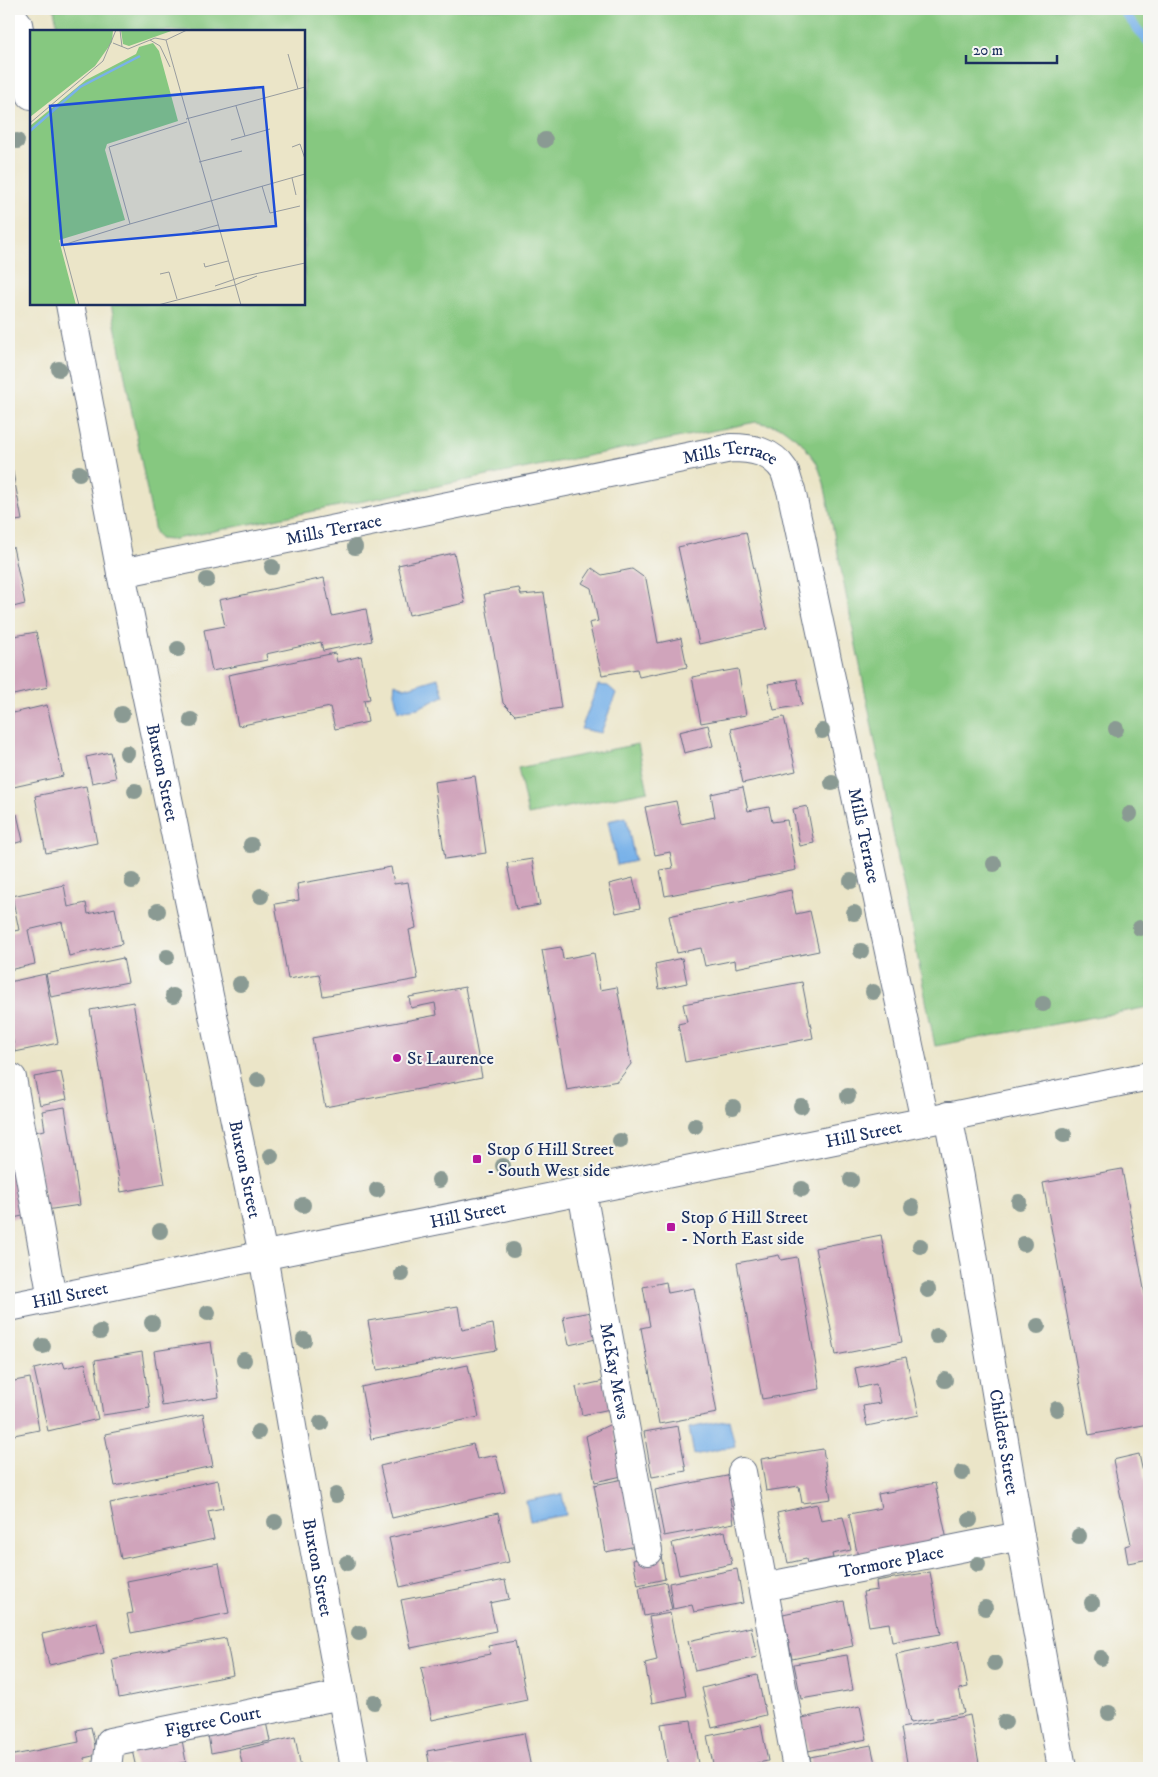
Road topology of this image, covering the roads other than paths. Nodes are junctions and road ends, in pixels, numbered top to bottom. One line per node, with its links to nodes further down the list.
1 (9, 12): 2 (street)
2 (30, 90)
3 (70, 305): 4 (street)
4 (121, 573): 7 (street, Mills Terrace); 9 (street, Buxton Street)
5 (1149, 1076): 7 (street)
6 (12, 1078): 10 (street)
7 (936, 1119): 8 (street, Hill Street); 13 (street, Childers Street)
8 (582, 1192): 9 (street, Hill Street); 14 (street, McKay Mews)
9 (263, 1255): 10 (street, Hill Street); 16 (street, Buxton Street)
10 (52, 1298): 11 (street, Hill Street)
11 (9, 1306)
12 (742, 1472): 15 (street)
13 (1020, 1536): 15 (street, Tormore Place); 20 (street, Childers Street)
14 (648, 1551)
15 (764, 1587): 19 (street)
16 (341, 1694): 17 (street, Figtree Court); 18 (street, Buxton Street)
17 (107, 1768)
18 (355, 1768)
19 (797, 1768)
20 (1062, 1768)

